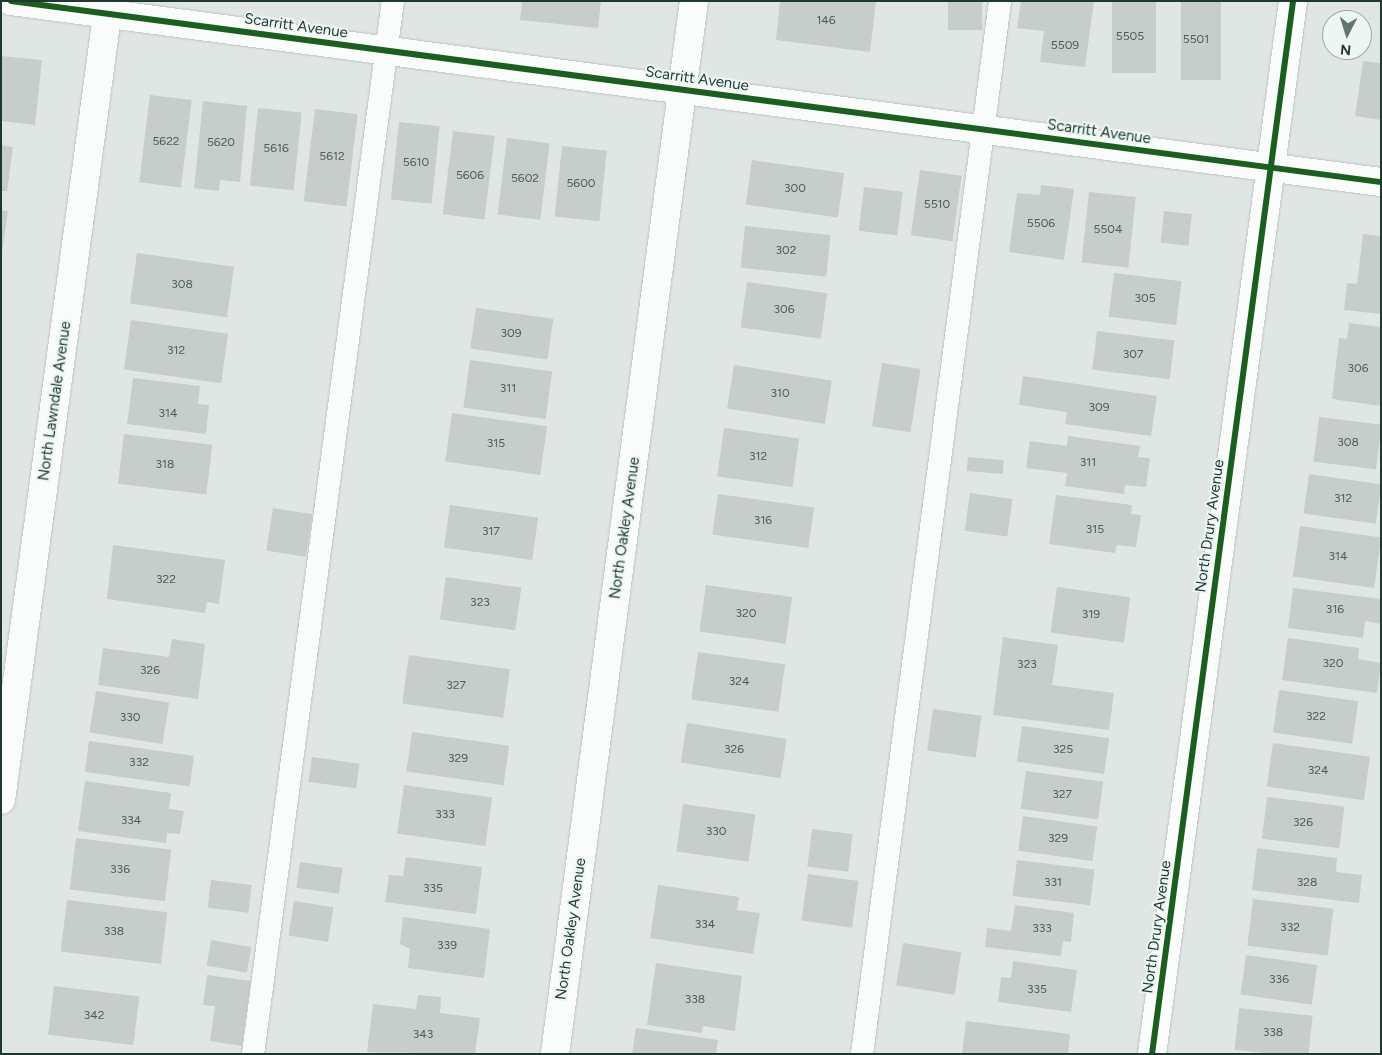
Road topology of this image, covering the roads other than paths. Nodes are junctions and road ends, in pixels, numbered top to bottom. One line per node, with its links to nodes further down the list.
1 (11, 1): 6 (street, Scarritt Avenue)
2 (392, 1): 7 (lane)
3 (694, 1): 8 (street, North Oakley Avenue)
4 (1000, 1): 9 (lane)
5 (1293, 1): 10 (street, North Drury Avenue)
6 (108, 8): 7 (street, Scarritt Avenue); 12 (street, North Lawndale Avenue)
7 (386, 51): 8 (street, Scarritt Avenue); 13 (lane)
8 (683, 90): 9 (street, Scarritt Avenue); 14 (street, North Oakley Avenue)
9 (983, 130): 10 (street, Scarritt Avenue); 15 (lane)
10 (1271, 168): 11 (street, Scarritt Avenue); 16 (street, North Drury Avenue)
11 (1381, 182)
12 (1, 800)
13 (253, 1054)
14 (555, 1054)
15 (862, 1054)
16 (1152, 1054)

